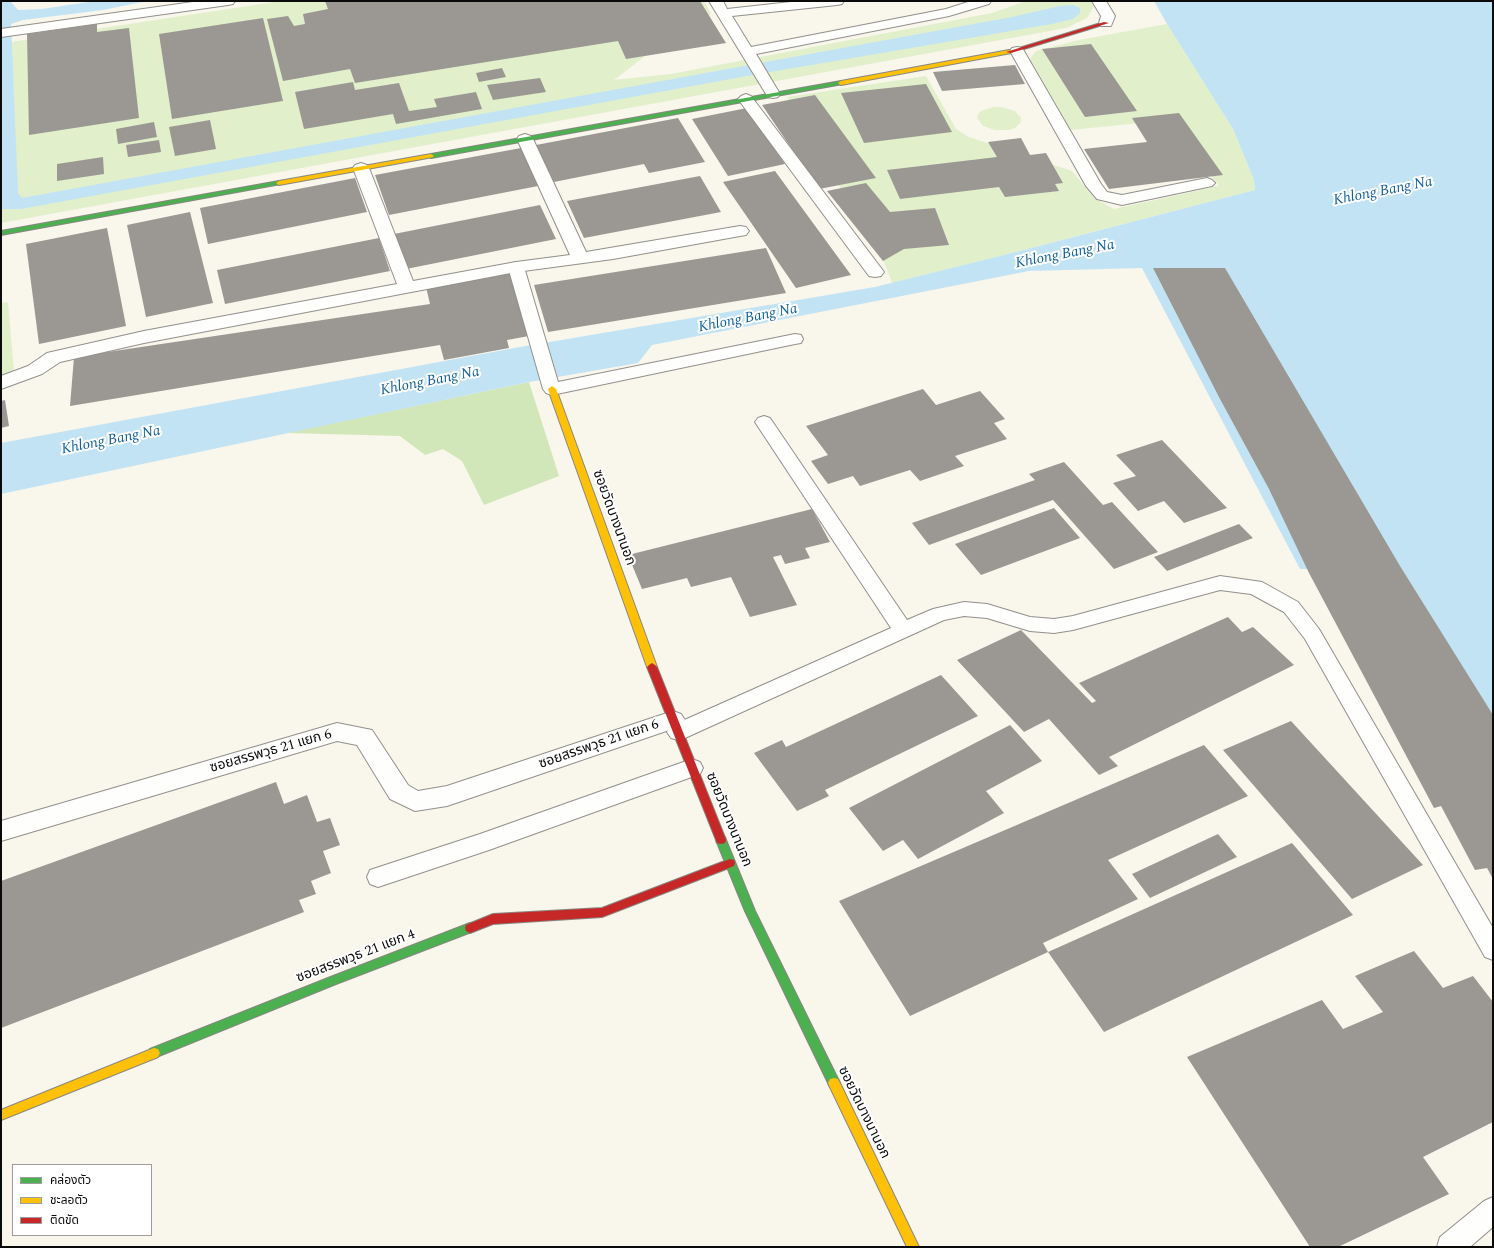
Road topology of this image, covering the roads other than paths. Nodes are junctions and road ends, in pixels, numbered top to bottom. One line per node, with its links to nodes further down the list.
1 (228, 1): 8 (lane)
2 (716, 1): 6 (lane)
3 (837, 1): 6 (lane)
4 (984, 1): 10 (lane)
5 (1099, 1): 7 (lane)
6 (723, 13): 10 (lane)
7 (1106, 23): 9 (street)
8 (1, 33)
9 (1017, 51): 11 (street); 15 (lane)
10 (750, 56): 11 (lane)
11 (773, 94): 12 (street)
12 (746, 99): 13 (street); 20 (street)
13 (525, 139): 14 (street); 18 (street)
14 (361, 168): 17 (street); 21 (street)
15 (1207, 184)
16 (740, 231): 18 (street)
17 (1, 233)
18 (580, 258): 19 (street)
19 (516, 267): 21 (street); 24 (lane)
20 (875, 272)
21 (407, 288): 23 (street)
22 (795, 339): 24 (lane)
23 (1, 383)
24 (551, 385): 27 (street, ซอยวัดบางนานอก)
25 (764, 422): 26 (lane)
26 (904, 631): 27 (lane); 32 (lane)
27 (675, 726): 28 (street, ซอยวัดบางนานอก); 29 (street, ซอยสรรพวุธ 21 แยก 6)
28 (692, 768): 30 (street, ซอยวัดบางนานอก); 31 (lane)
29 (1, 831)
30 (730, 863): 33 (street, ซอยสรรพวุธ 21 แยก 4); 35 (street, ซอยวัดบางนานอก)
31 (378, 877)
32 (1493, 950)
33 (1, 1114)
34 (1493, 1210): 36 (lane)
35 (913, 1247)
36 (1450, 1247)

